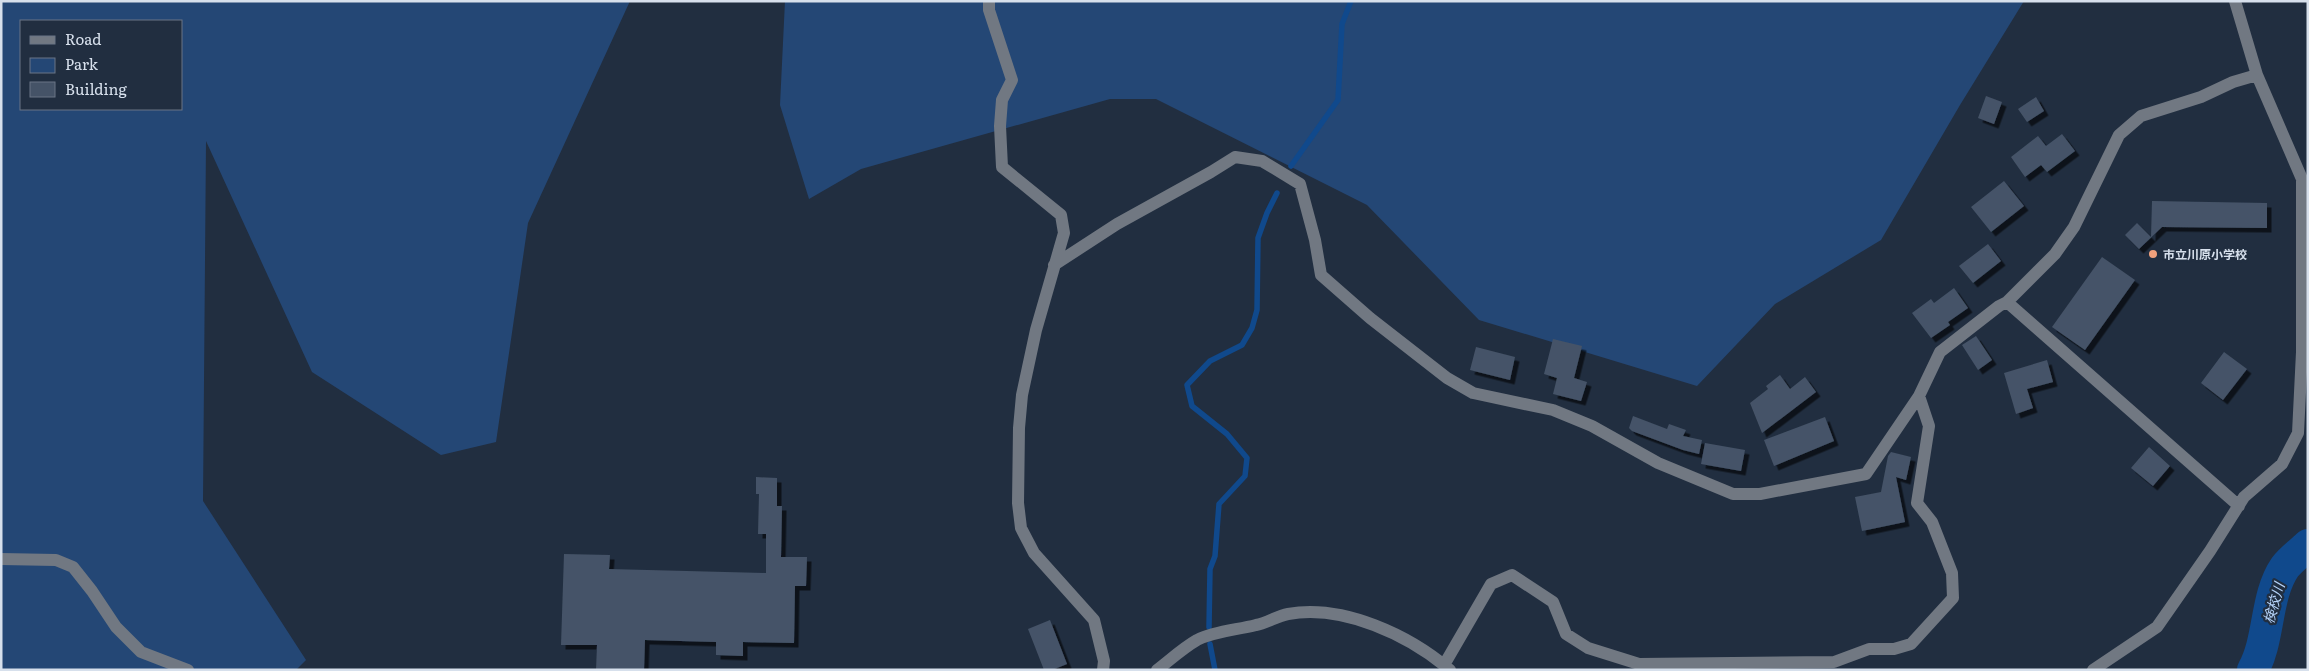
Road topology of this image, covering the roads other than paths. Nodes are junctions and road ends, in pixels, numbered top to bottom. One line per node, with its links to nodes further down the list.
1 (989, 1): 4 (street)
2 (2235, 1): 3 (street)
3 (2257, 75): 5 (street); 6 (street)
4 (1054, 265): 7 (street); 12 (street)
5 (2007, 302): 7 (street); 8 (street)
6 (2305, 352): 8 (street)
7 (1919, 396): 10 (street)
8 (2239, 506): 14 (street)
9 (1, 559): 11 (street)
10 (1447, 668): 13 (street)
11 (188, 670)
12 (1103, 670)
13 (1157, 670)
14 (2094, 670)

